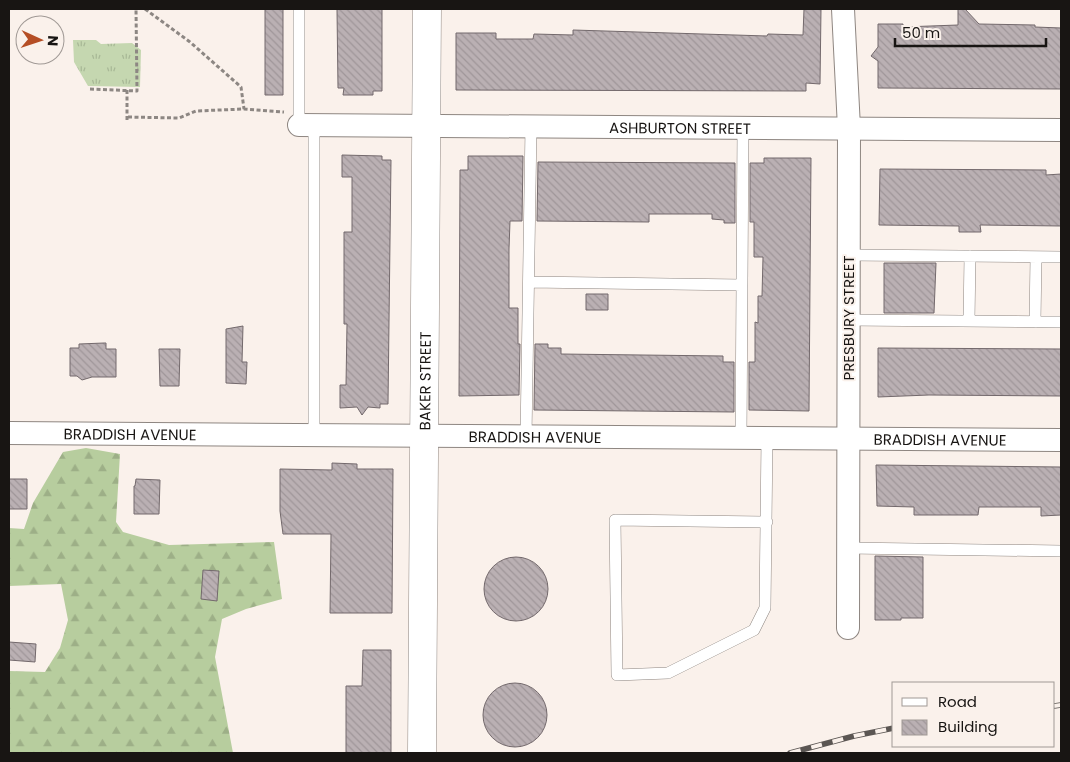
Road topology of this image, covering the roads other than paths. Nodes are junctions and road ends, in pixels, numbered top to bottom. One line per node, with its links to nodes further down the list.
1 (299, 9): 4 (lane)
2 (427, 9): 5 (street, BAKER STREET)
3 (844, 9): 8 (street, PRESBURY STREET)
4 (299, 121): 5 (street, ASHBURTON STREET); 21 (lane)
5 (426, 126): 6 (street, ASHBURTON STREET); 22 (street, BAKER STREET)
6 (532, 127): 7 (street, ASHBURTON STREET); 14 (lane)
7 (743, 128): 8 (street, ASHBURTON STREET); 15 (lane)
8 (849, 128): 9 (street, ASHBURTON STREET); 10 (street, PRESBURY STREET)
9 (1061, 130)
10 (848, 255): 11 (lane); 16 (street, PRESBURY STREET)
11 (970, 256): 12 (lane); 17 (lane)
12 (1036, 256): 13 (lane); 18 (lane)
13 (1061, 257)
14 (529, 282): 15 (lane); 23 (lane)
15 (742, 285): 24 (lane)
16 (848, 320): 17 (lane); 26 (street, PRESBURY STREET)
17 (970, 321): 18 (lane)
18 (1034, 322): 19 (lane)
19 (1061, 322)
20 (9, 433): 21 (street, BRADDISH AVENUE)
21 (314, 436): 22 (street, BRADDISH AVENUE)
22 (424, 437): 23 (street, BRADDISH AVENUE); 32 (street, BAKER STREET)
23 (526, 437): 24 (street, BRADDISH AVENUE)
24 (741, 438): 25 (street, BRADDISH AVENUE)
25 (767, 438): 26 (street, BRADDISH AVENUE); 28 (lane)
26 (848, 439): 27 (street, BRADDISH AVENUE); 29 (street, PRESBURY STREET)
27 (1061, 440)
28 (767, 522): 28 (lane)
29 (848, 548): 30 (lane); 31 (street, PRESBURY STREET)
30 (1061, 551)
31 (848, 628)
32 (422, 753)

